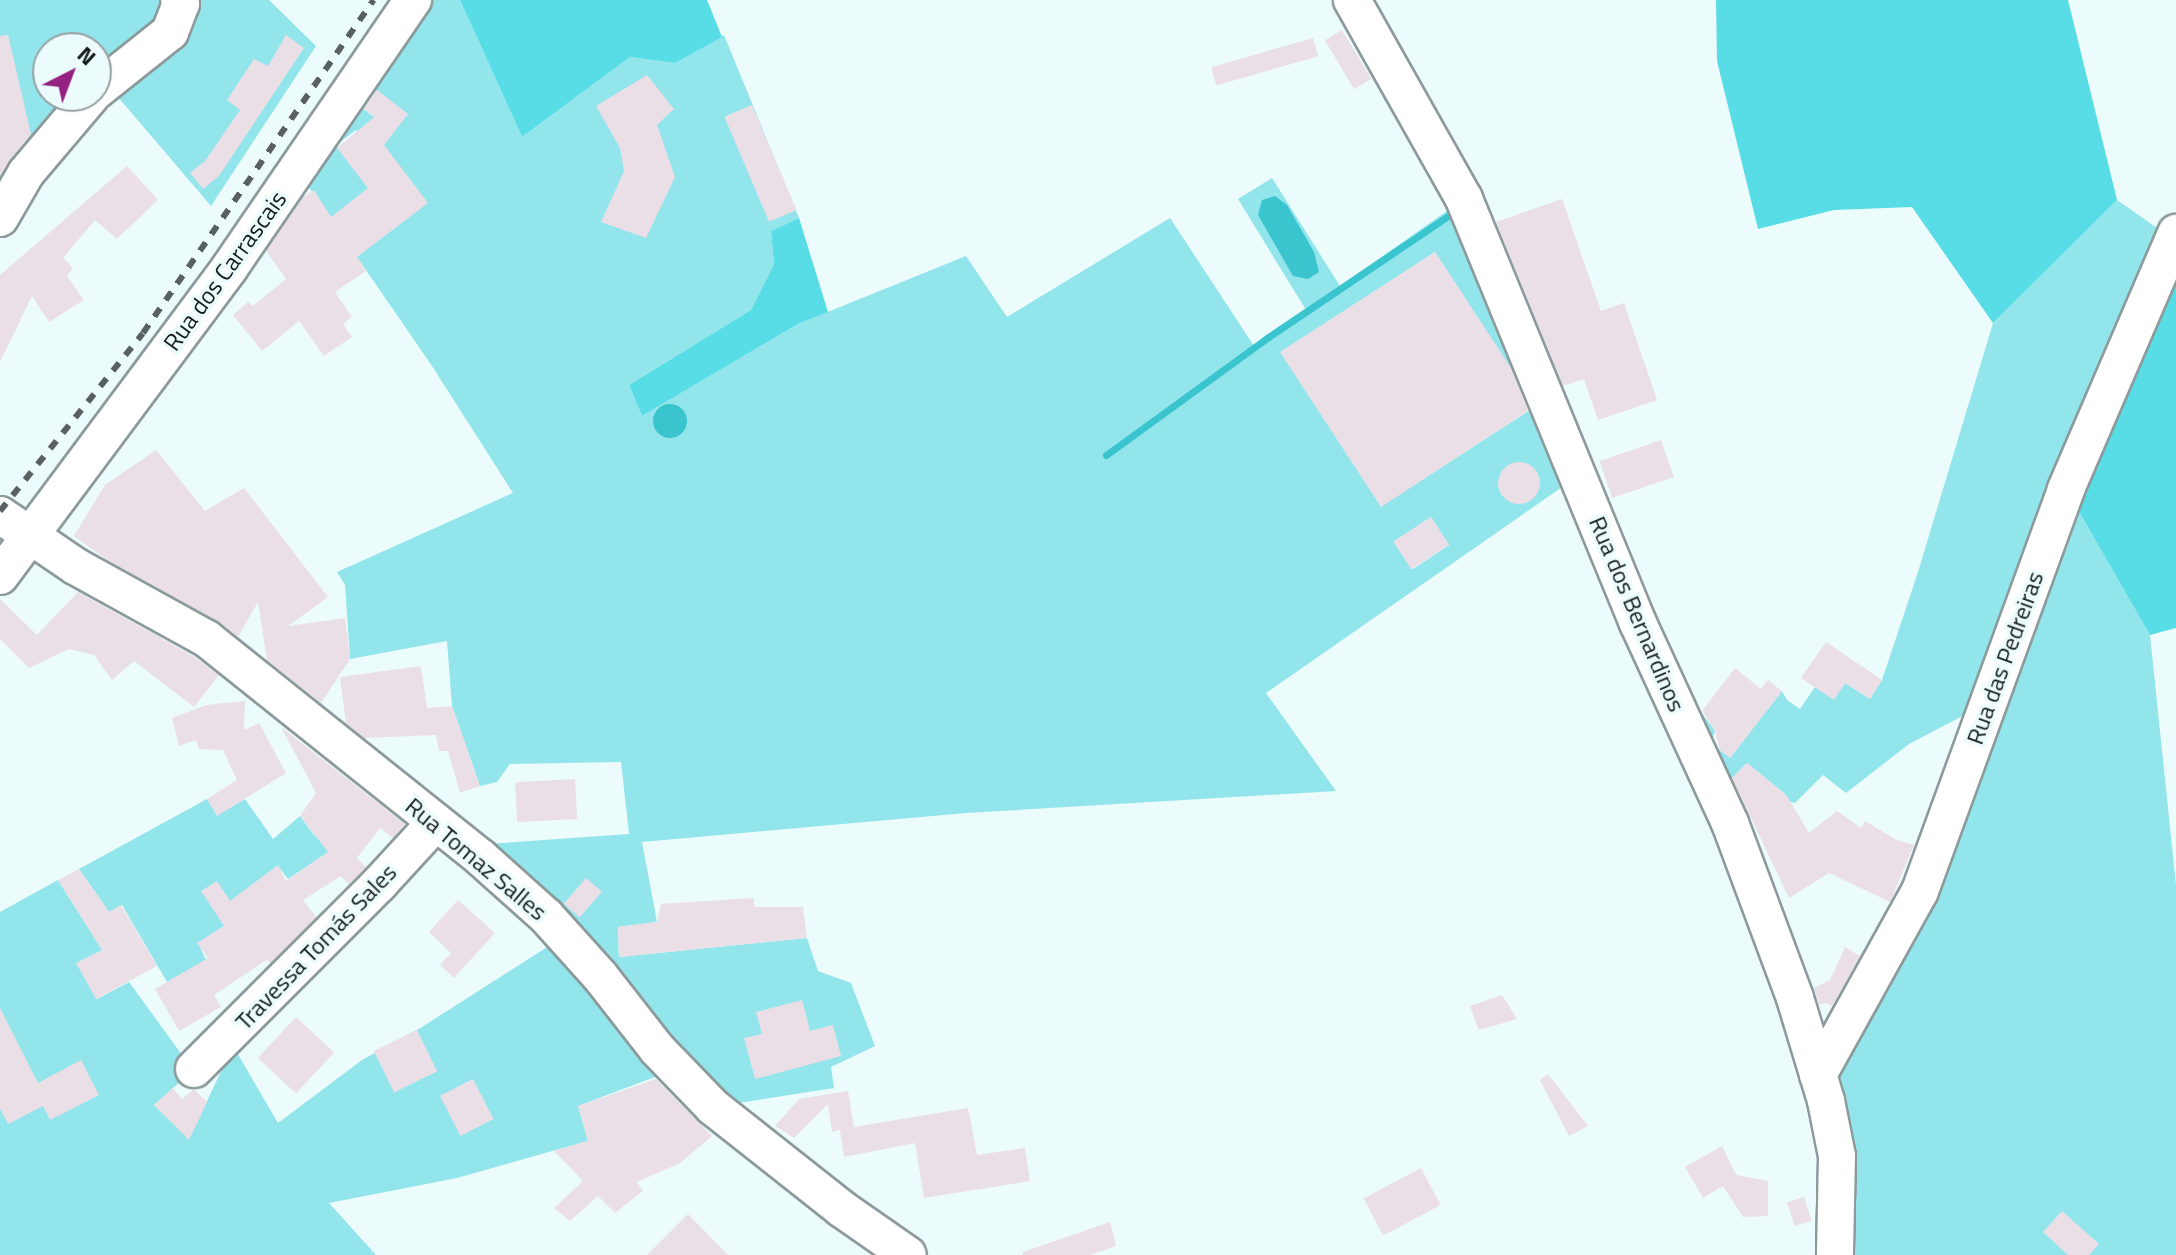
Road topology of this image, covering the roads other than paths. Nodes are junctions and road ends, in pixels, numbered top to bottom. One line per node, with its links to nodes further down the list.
1 (413, 0): 9 (street, Rua dos Carrascais)
2 (1352, 0): 13 (street, Rua dos Bernardinos)
3 (180, 2): 4 (street)
4 (112, 78)
5 (77, 112): 6 (street)
6 (0, 218)
7 (2176, 233): 13 (street, Rua das Pedreiras)
8 (0, 515): 9 (street, Rua Tomaz Salles)
9 (31, 537): 10 (street, Rua dos Carrascais); 11 (street, Rua Tomaz Salles)
10 (0, 576)
11 (436, 822): 12 (street, Travessa Tomás Sales); 14 (street, Rua Tomaz Salles)
12 (194, 1069)
13 (1818, 1075): 15 (street, Rua dos Bernardinos)
14 (908, 1255)
15 (1835, 1255)

